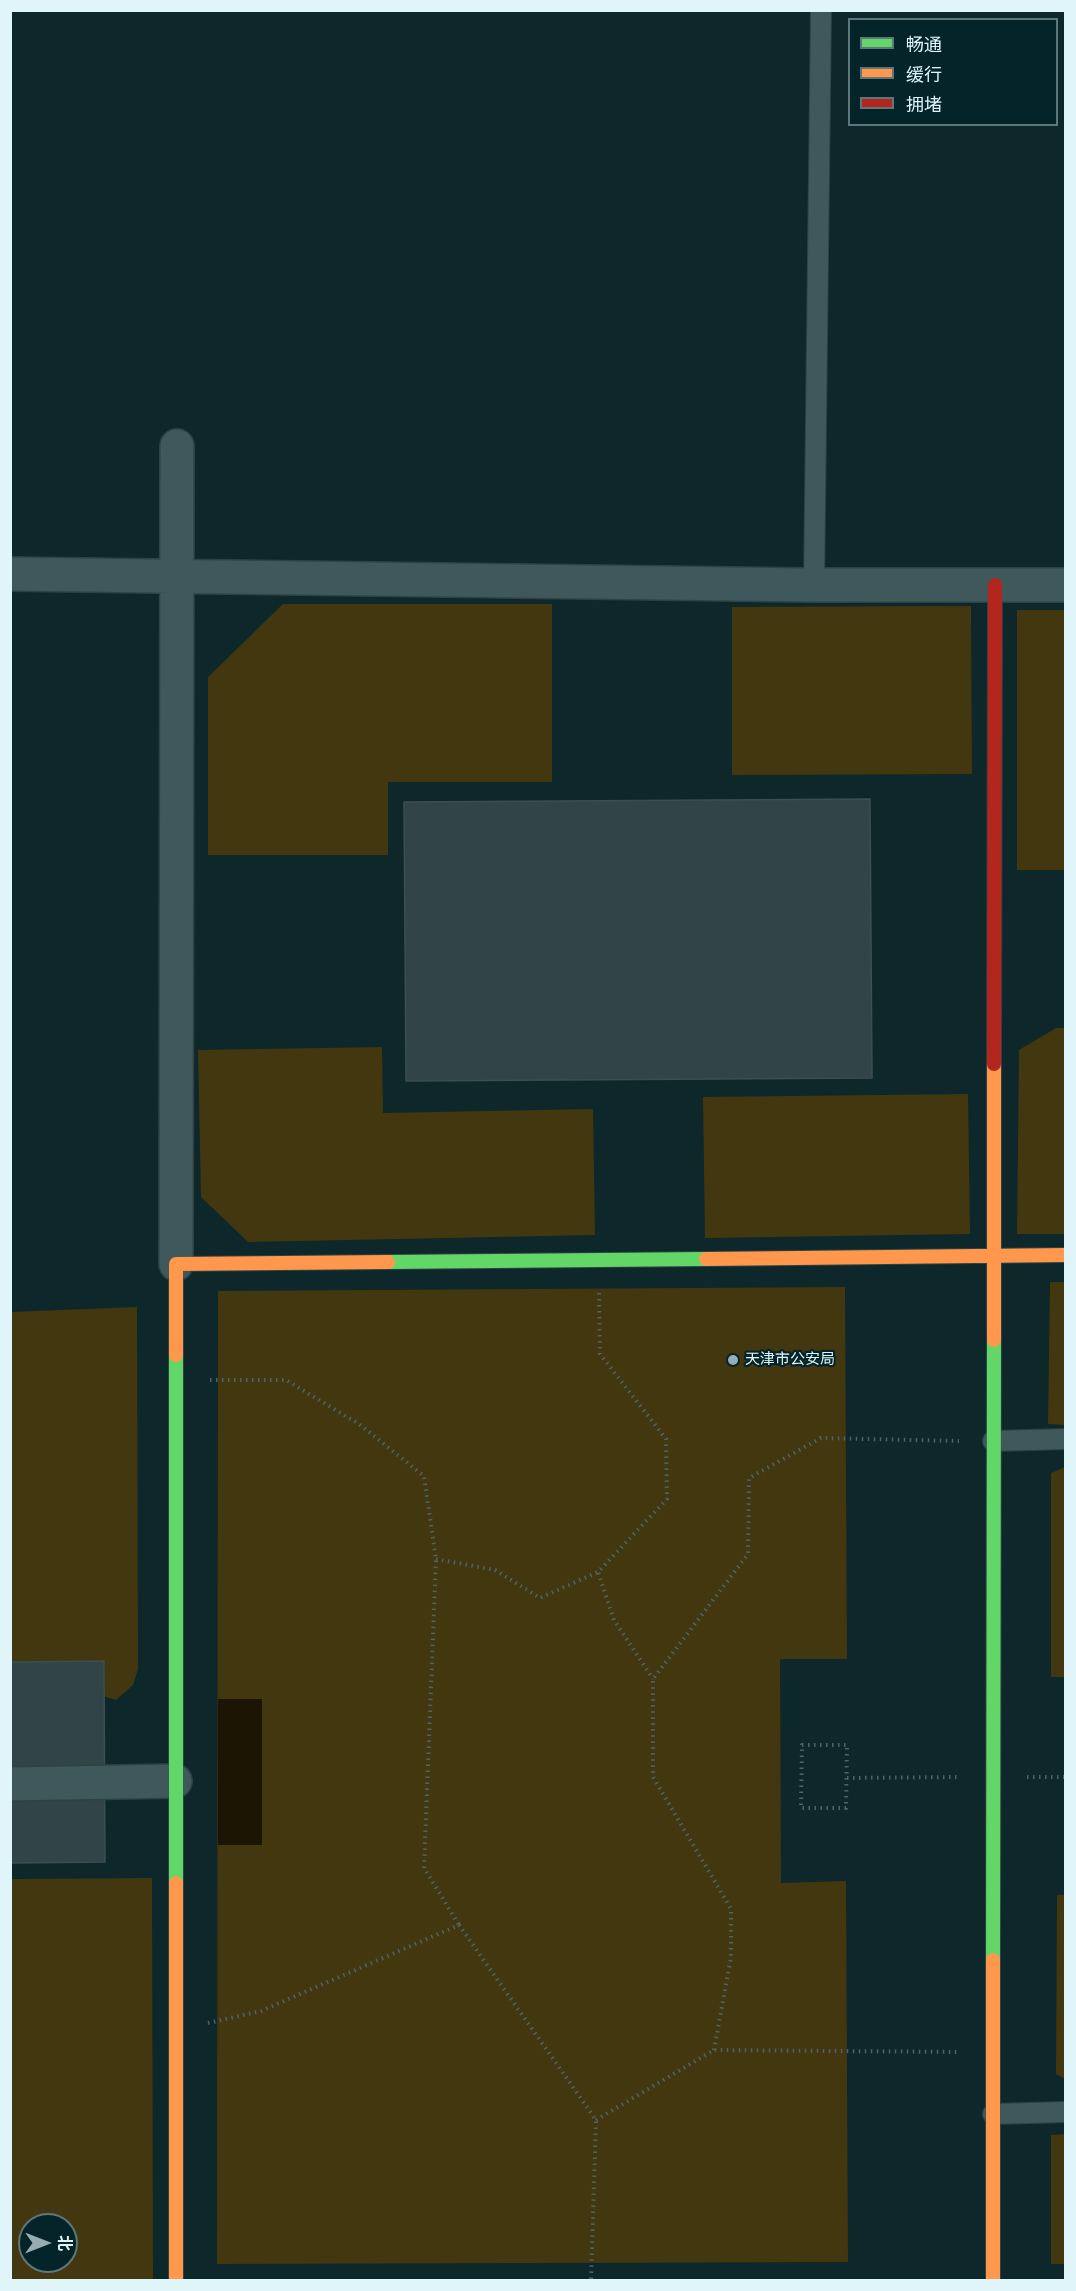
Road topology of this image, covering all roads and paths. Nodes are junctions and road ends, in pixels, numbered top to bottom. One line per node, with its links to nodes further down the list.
1 (821, 10): 5 (lane)
2 (177, 446): 4 (street)
3 (10, 574): 4 (street)
4 (177, 575): 5 (street); 11 (street)
5 (814, 585): 6 (street)
6 (995, 585): 7 (street); 9 (street)
7 (1065, 585)
8 (1065, 1255): 9 (street)
9 (993, 1256): 10 (street); 14 (street)
10 (599, 1260): 11 (street); 16 (path)
11 (176, 1264): 12 (street)
12 (176, 1380): 15 (path); 21 (street)
13 (1065, 1438): 14 (lane)
14 (993, 1441): 17 (path); 18 (street)
15 (436, 1559): 16 (path); 23 (path)
16 (597, 1572): 17 (path)
17 (653, 1679): 25 (path)
18 (993, 1777): 19 (path); 20 (path); 26 (street)
19 (1065, 1777)
20 (847, 1778): 20 (path)
21 (176, 1781): 22 (street); 24 (street)
22 (10, 1784)
23 (459, 1925): 24 (path); 29 (path)
24 (176, 2030): 30 (street)
25 (714, 2050): 26 (path); 29 (path)
26 (993, 2052): 28 (street)
27 (1065, 2112): 28 (lane)
28 (993, 2114): 32 (street)
29 (596, 2121): 31 (path)
30 (176, 2280)
31 (591, 2280)
32 (993, 2280)

